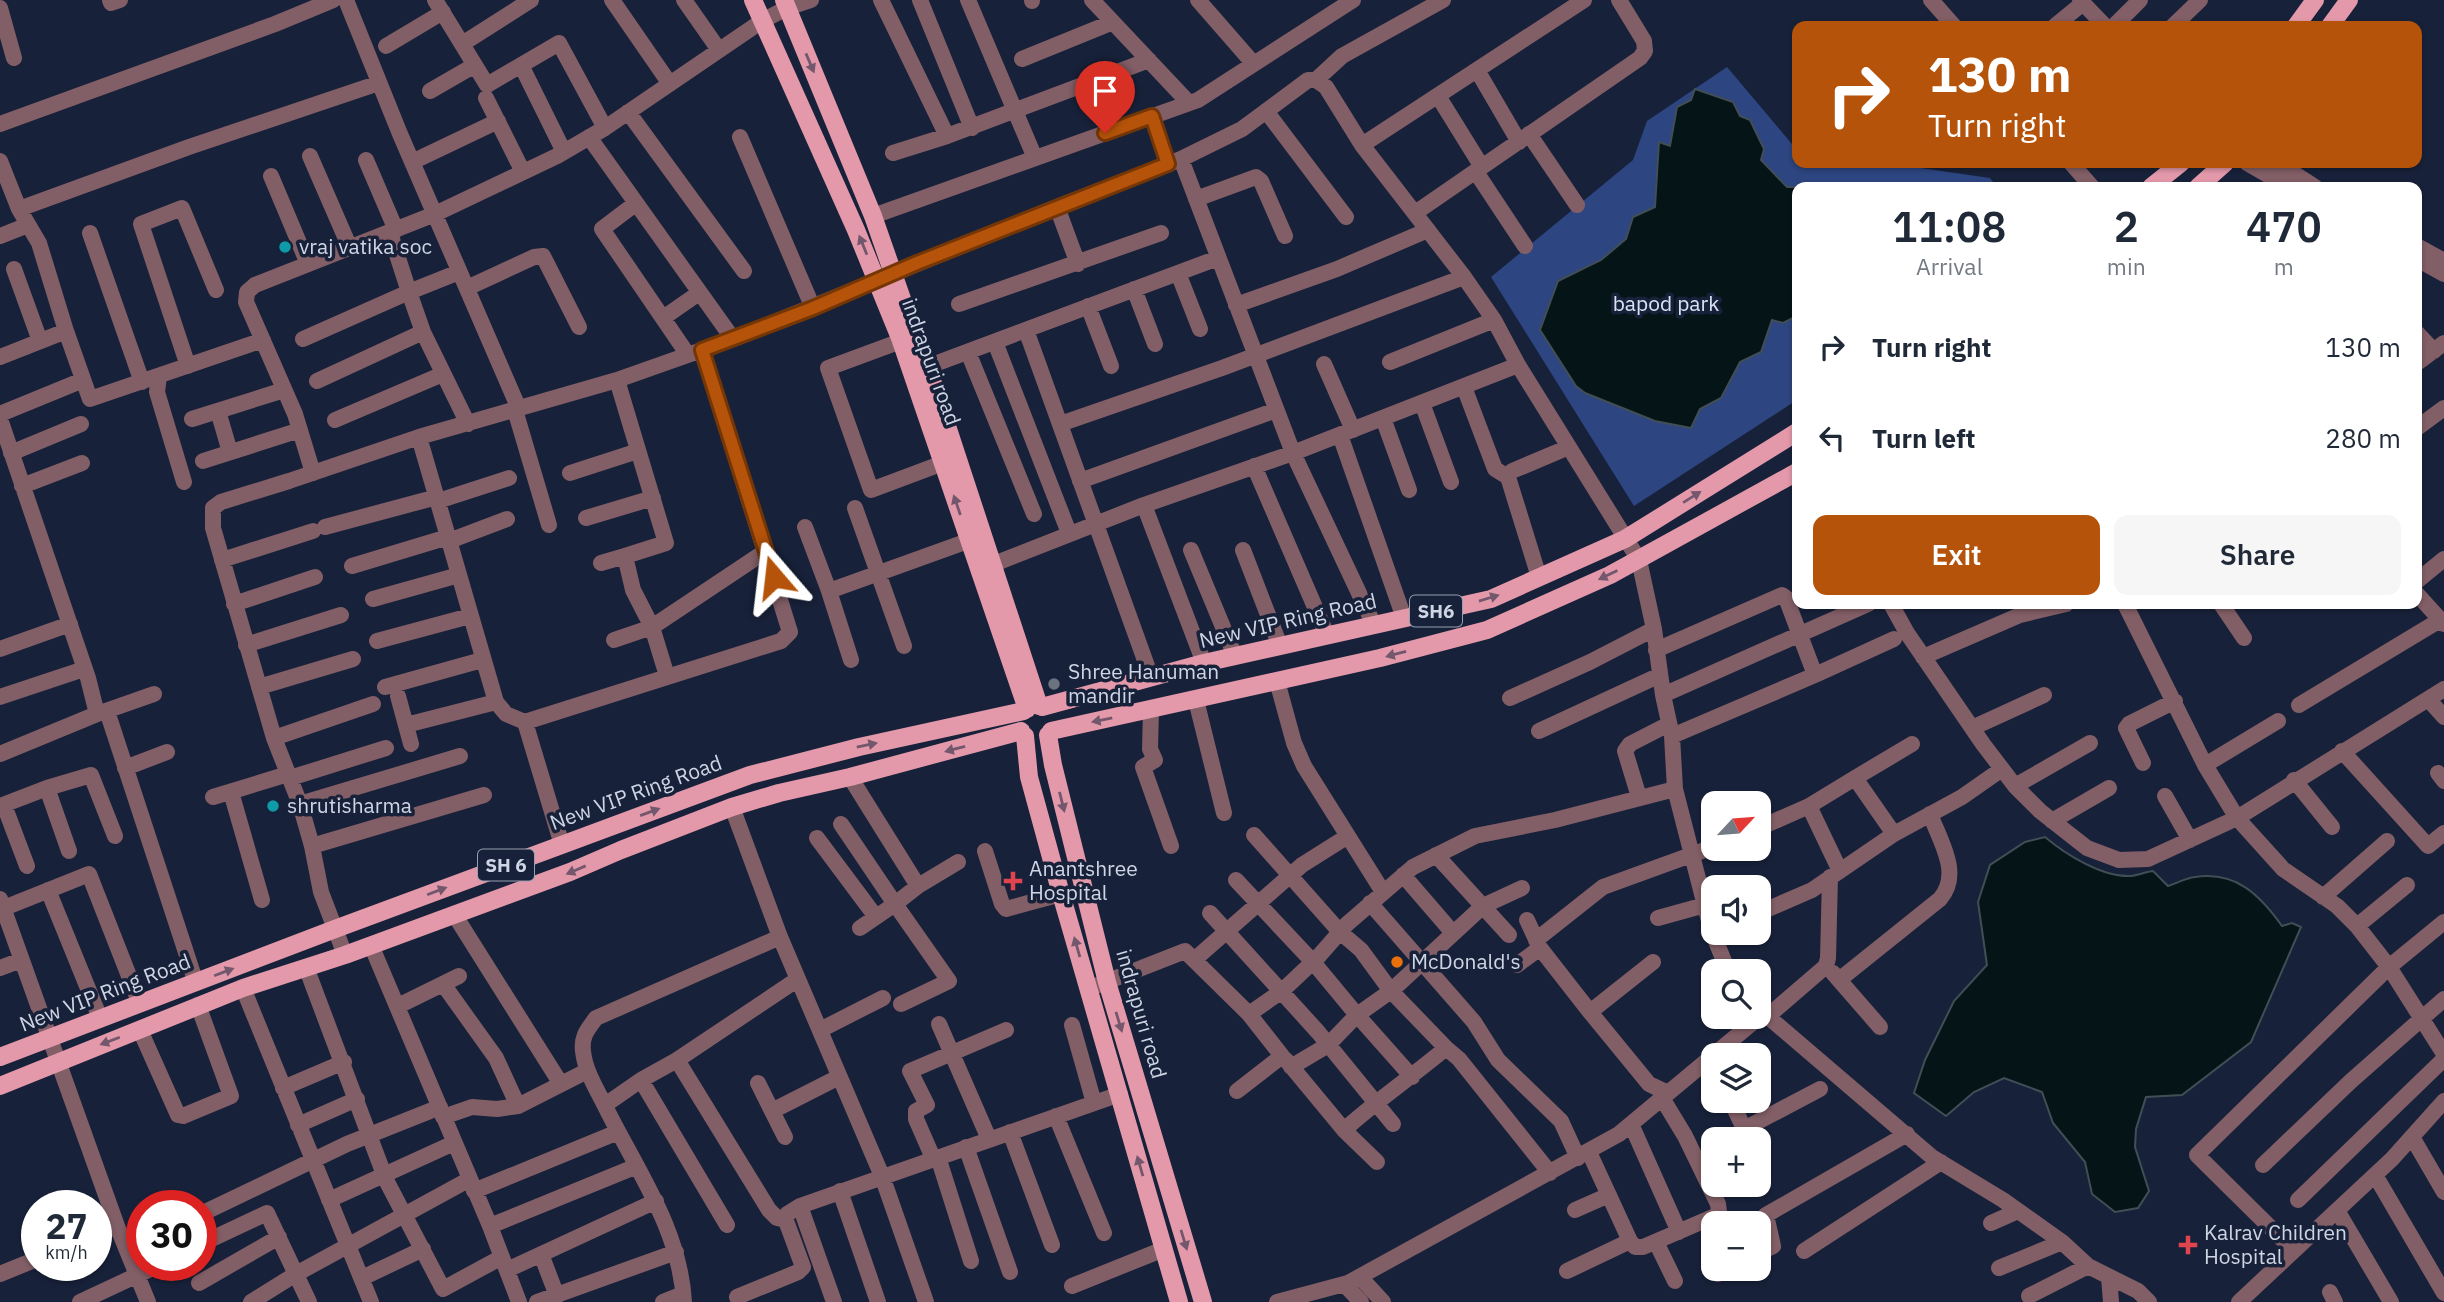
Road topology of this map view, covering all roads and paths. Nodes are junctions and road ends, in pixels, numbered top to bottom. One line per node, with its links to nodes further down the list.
1 (110, 0): 2 (street)
2 (120, 0)
3 (333, 0): 59 (street)
4 (346, 0): 48 (street)
5 (531, 0): 37 (street)
6 (612, 0): 49 (street)
7 (684, 0): 39 (street)
8 (753, 0): 28 (main road, indrapuri road)
9 (811, 0): 26 (street)
10 (881, 0): 62 (street)
11 (920, 0): 61 (street)
12 (968, 0): 54 (street)
13 (1092, 0): 36 (street)
14 (1198, 0): 43 (street)
15 (1353, 0): 43 (street)
16 (1443, 0): 47 (street)
17 (1584, 0): 46 (street)
18 (1619, 0): 65 (street)
19 (1931, 0): 29 (street)
20 (2140, 0): 32 (street)
21 (2200, 0): 33 (street)
22 (2315, 0): 34 (main road)
23 (2349, 0): 35 (main road)
24 (2081, 1): 30 (street); 31 (street)
25 (438, 3): 37 (street); 38 (street)
26 (785, 4): 28 (street); 96 (main road, indrapuri road, one-way to 96)
27 (0, 8): 40 (street)
28 (762, 21): 39 (street); 120 (main road, indrapuri road, one-way to 28)
29 (1950, 21)
30 (2060, 21)
31 (2100, 21)
32 (2119, 21)
33 (2178, 21)
34 (2300, 21)
35 (2334, 21)
36 (1113, 22): 41 (street); 42 (street)
37 (462, 44): 44 (street)
38 (386, 46)
39 (719, 50): 49 (street)
40 (14, 58)
41 (1022, 59)
42 (1149, 60): 53 (street); 54 (street)
43 (1253, 63): 53 (street)
44 (475, 65): 45 (street); 50 (street)
45 (521, 65): 60 (street); 67 (street)
46 (1477, 70): 51 (street); 65 (street)
47 (1316, 80): 55 (street); 66 (street)
48 (379, 83): 74 (street); 93 (street)
49 (670, 84): 56 (street)
50 (430, 91)
51 (1438, 96): 66 (street); 80 (street)
52 (486, 98): 58 (street)
53 (1189, 103): 57 (street)
54 (1015, 111): 61 (street); 70 (street)
55 (1266, 111): 73 (street); 97 (street)
56 (628, 113): 60 (street); 114 (street)
57 (1152, 116): 70 (street); 73 (street)
58 (498, 121): 74 (street); 81 (street)
59 (0, 124)
60 (605, 128): 63 (street)
61 (972, 128): 62 (street)
62 (947, 136): 68 (street)
63 (589, 137): 67 (street); 90 (street)
64 (740, 137): 129 (street)
65 (1524, 138): 80 (street); 91 (street)
66 (1362, 145): 94 (street)
67 (565, 152): 81 (street)
68 (893, 153)
69 (310, 156): 106 (street)
70 (1035, 158): 96 (street)
71 (366, 160): 100 (street)
72 (0, 161): 83 (street)
73 (1175, 161): 89 (street); 92 (street)
74 (412, 162): 95 (street)
75 (2075, 168): 84 (street)
76 (2175, 168): 85 (main road)
77 (2219, 168): 86 (main road)
78 (2257, 168): 87 (street)
79 (2286, 168): 88 (street)
80 (1479, 169): 94 (street); 105 (street)
81 (523, 172): 95 (street)
82 (271, 176): 111 (street)
83 (3, 178): 93 (street)
84 (2088, 182)
85 (2157, 182)
86 (2204, 182)
87 (2280, 182)
88 (2307, 182)
89 (1196, 199): 104 (street); 108 (street)
90 (635, 204): 125 (street); 130 (street)
91 (1577, 205)
92 (1056, 207): 112 (street); 116 (street)
93 (19, 209): 98 (street)
94 (1415, 213): 99 (street)
95 (435, 214): 100 (street); 115 (street)
96 (873, 216): 116 (main road, indrapuri road)
97 (1346, 217)
98 (28, 225): 103 (street); 135 (street)
99 (1428, 230): 119 (street); 127 (street)
100 (393, 231): 106 (street); 124 (street)
101 (90, 233): 162 (street)
102 (1161, 233): 112 (street)
103 (0, 236)
104 (1285, 236)
105 (1525, 246)
106 (350, 248): 111 (street)
107 (2422, 249): 109 (street)
108 (1218, 258): 117 (street); 127 (street)
109 (2444, 261)
110 (2422, 262): 118 (street)
111 (308, 264): 140 (street)
112 (1078, 264): 126 (street)
113 (15, 269): 141 (street)
114 (744, 271)
115 (459, 272): 121 (street); 124 (street)
116 (894, 272): 120 (street); 156 (main road, indrapuri road)
117 (1178, 273): 122 (street); 133 (street)
118 (2444, 274)
119 (1464, 277): 131 (street); 148 (street)
120 (877, 280): 129 (street); 142 (main road, indrapuri road)
121 (467, 288): 132 (street); 167 (street)
122 (1134, 289): 128 (street); 144 (street)
123 (216, 290): 154 (street)
124 (409, 292): 136 (street); 138 (street)
125 (699, 293): 130 (street); 139 (street)
126 (959, 304)
127 (1236, 304): 148 (street)
128 (1088, 306): 134 (street); 155 (street)
129 (813, 308): 139 (street)
130 (663, 318): 146 (street)
131 (1494, 320): 151 (street); 153 (street)
132 (579, 327)
133 (1200, 329)
134 (1026, 330): 143 (street); 177 (street)
135 (66, 331): 141 (street); 159 (street)
136 (423, 332): 157 (street); 161 (street)
137 (2422, 336): 145 (street)
138 (303, 339)
139 (733, 339): 146 (street)
140 (263, 340): 154 (street); 164 (street)
141 (40, 341): 149 (street)
142 (901, 341): 156 (main road, indrapuri road); 190 (street)
143 (995, 342): 147 (street); 213 (street)
144 (1155, 344)
145 (2439, 347): 150 (street)
146 (695, 352): 160 (street); 219 (street)
147 (968, 352): 156 (street); 207 (street)
148 (1256, 355): 168 (street); 177 (street)
149 (0, 357)
150 (2422, 359)
151 (1390, 362)
152 (1324, 363): 180 (street)
153 (1518, 365): 163 (street); 183 (street)
154 (188, 366): 158 (street)
155 (1111, 366)
156 (920, 370): 190 (main road, indrapuri road); 214 (main road, indrapuri road)
157 (443, 374): 174 (street); 176 (street)
158 (159, 376): 162 (street); 199 (street)
159 (83, 380): 162 (street); 170 (street)
160 (617, 380): 167 (street); 184 (street)
161 (317, 381)
162 (142, 382)
163 (1464, 387): 165 (street); 196 (street)
164 (285, 390): 169 (street); 179 (street)
165 (1422, 403): 171 (street); 200 (street)
166 (2444, 408): 178 (street)
167 (517, 409): 176 (street); 211 (street)
168 (1276, 410): 187 (street); 198 (street)
169 (218, 411): 173 (street); 186 (street)
170 (0, 414)
171 (1383, 418): 180 (street); 202 (street)
172 (0, 419): 185 (street)
173 (192, 419)
174 (335, 420)
175 (81, 424): 185 (street)
176 (468, 424): 182 (street)
177 (1060, 424): 198 (street)
178 (2422, 424)
179 (300, 430): 186 (street); 193 (street)
180 (1347, 433): 187 (street); 243 (street)
181 (1792, 435): 216 (main road, New VIP Ring Road / SH6, one-way to 181)
182 (419, 437): 193 (street); 204 (street)
183 (1569, 447): 196 (street); 216 (street)
184 (638, 451): 194 (street); 203 (street)
185 (11, 453): 192 (street)
186 (230, 453): 188 (street)
187 (1293, 453): 191 (street); 246 (street)
188 (203, 461)
189 (82, 463): 201 (street)
190 (943, 464): 214 (main road, indrapuri road, one-way to 190)
191 (1254, 466): 205 (street); 249 (street)
192 (8, 470): 201 (street)
193 (313, 473): 221 (street)
194 (570, 473)
195 (1792, 475): 223 (main road)
196 (1508, 477): 231 (street)
197 (509, 478): 204 (street)
198 (1080, 481): 210 (street)
199 (184, 482)
200 (1451, 482)
201 (22, 486): 245 (street)
202 (1409, 490)
203 (653, 498): 208 (street); 220 (street)
204 (437, 499): 215 (street); 221 (street)
205 (1143, 505): 210 (street); 265 (street)
206 (855, 508): 227 (street)
207 (1034, 514)
208 (586, 518)
209 (507, 519): 215 (street)
210 (1096, 523): 213 (street); 270 (street)
211 (550, 525)
212 (805, 527): 232 (street)
213 (1069, 533): 226 (street)
214 (976, 538): 226 (main road, indrapuri road); 227 (street)
215 (448, 539): 225 (street); 228 (street)
216 (1625, 539): 223 (street); 231 (main road, New VIP Ring Road / SH6)
217 (1191, 550): 260 (street)
218 (1243, 550): 257 (street)
219 (766, 551): 247 (street); 269 (street)
220 (625, 556): 224 (street); 247 (street)
221 (222, 559): 235 (street)
222 (2444, 559): 230 (street)
223 (1639, 560): 248 (street); 271 (main road, one-way to 271)
224 (601, 562)
225 (352, 566)
226 (986, 568): 285 (main road, indrapuri road)
227 (879, 574): 232 (street); 256 (street)
228 (459, 575): 233 (street); 242 (street)
229 (315, 577): 235 (street)
230 (2422, 577)
231 (1539, 578): 243 (main road, New VIP Ring Road / SH6, one-way to 231)
232 (829, 592): 264 (street)
233 (373, 599)
234 (2422, 600): 244 (street)
235 (234, 604): 255 (street)
236 (1857, 609): 250 (street)
237 (1894, 609): 261 (street)
238 (2047, 609): 261 (street)
239 (2128, 609): 281 (street)
240 (2227, 609): 251 (street)
241 (341, 615): 255 (street)
242 (470, 616): 254 (street); 263 (street)
243 (1404, 618): 246 (main road, New VIP Ring Road / SH6)
244 (2442, 622): 284 (street)
245 (70, 624): 258 (street); 266 (street)
246 (1374, 625): 249 (main road, New VIP Ring Road / SH6)
247 (652, 627): 253 (street); 269 (street)
248 (1654, 629): 259 (street); 278 (street)
249 (1327, 635): 257 (main road, New VIP Ring Road / SH6)
250 (1799, 635): 259 (street); 268 (street); 275 (street)
251 (2244, 638)
252 (1894, 639): 268 (street)
253 (614, 640)
254 (377, 641)
255 (246, 645): 272 (street)
256 (904, 646)
257 (1280, 646): 260 (main road, New VIP Ring Road / SH6)
258 (0, 649)
259 (1656, 650): 267 (street)
260 (1236, 656): 265 (main road, New VIP Ring Road / SH6)
261 (1923, 657): 292 (street)
262 (353, 659): 272 (street)
263 (482, 660): 282 (street); 291 (street)
264 (851, 660)
265 (1204, 663): 270 (main road, New VIP Ring Road / SH6)
266 (85, 669): 277 (street); 287 (street)
267 (1660, 675): 275 (street); 294 (street)
268 (1815, 675): 293 (street)
269 (667, 676): 289 (street)
270 (1151, 677): 285 (main road, New VIP Ring Road / SH6)
271 (1277, 681): 280 (main road); 338 (street)
272 (259, 687): 297 (street)
273 (2444, 689): 279 (street)
274 (154, 694): 287 (street)
275 (1662, 695): 293 (street)
276 (2044, 695): 292 (street)
277 (0, 697)
278 (1510, 698)
279 (2428, 699): 288 (street); 302 (street)
280 (1196, 700): 286 (main road); 327 (street)
281 (2175, 701): 306 (street); 307 (street)
282 (496, 702): 289 (street); 291 (street)
283 (373, 704): 297 (street)
284 (2299, 705)
285 (1033, 708): 295 (main road); 296 (main road); 342 (main road, New VIP Ring Road / SH 6, one-way to 285)
286 (1151, 710): 296 (main road, one-way to 296); 344 (street)
287 (102, 713): 304 (street); 308 (street)
288 (2444, 717)
289 (525, 722): 342 (street)
290 (2278, 722): 307 (street)
291 (406, 725): 299 (street)
292 (1972, 728): 309 (street)
293 (1670, 730): 317 (street); 322 (street)
294 (1539, 731)
295 (1023, 733): 296 (main road); 311 (main road, SH 6, one-way to 311); 362 (main road, indrapuri road)
296 (1049, 733): 403 (main road, indrapuri road, one-way to 403)
297 (274, 738): 310 (street)
298 (2090, 743): 314 (street)
299 (411, 744)
300 (1912, 744): 312 (street)
301 (386, 748): 310 (street)
302 (2342, 751): 313 (street); 334 (street)
303 (167, 752): 308 (street)
304 (0, 754)
305 (460, 756): 323 (street)
306 (2143, 763)
307 (2205, 765): 329 (street)
308 (125, 768): 402 (street)
309 (2002, 769): 314 (street); 328 (street)
310 (289, 776): 318 (street); 323 (street)
311 (850, 777): 326 (main road, SH 6); 357 (street)
312 (1855, 778): 325 (street); 335 (street)
313 (2294, 780): 329 (street); 333 (street)
314 (2015, 786): 330 (street)
315 (47, 788): 324 (street); 337 (street); 346 (street)
316 (2109, 788): 330 (street)
317 (1675, 789): 322 (street); 349 (street)
318 (231, 792): 321 (street); 364 (street)
319 (484, 795): 343 (street)
320 (2165, 796): 340 (street)
321 (213, 797)
322 (1639, 797): 348 (street)
323 (300, 804): 343 (street)
324 (2, 805): 351 (street)
325 (1809, 806): 331 (street); 352 (street)
326 (732, 807): 373 (main road, SH 6, one-way to 373); 385 (street)
327 (1224, 813)
328 (1930, 814): 335 (street); 401 (street)
329 (2237, 818): 340 (street); 363 (street)
330 (2052, 821): 340 (street)
331 (1771, 823)
332 (841, 824): 366 (street)
333 (2332, 827)
334 (2444, 833)
335 (1894, 834): 352 (street)
336 (1254, 835): 353 (street)
337 (115, 836)
338 (1348, 836): 353 (street); 361 (street)
339 (817, 838): 374 (street)
340 (2190, 840)
341 (2387, 841): 363 (street)
342 (562, 845): 380 (main road, New VIP Ring Road / SH 6, one-way to 342)
343 (312, 846): 380 (street)
344 (1171, 846)
345 (985, 850): 362 (street)
346 (69, 851)
347 (1701, 852): 349 (street)
348 (1436, 855): 354 (street); 368 (street)
349 (1692, 856): 360 (street); 386 (street)
350 (958, 862): 357 (street)
351 (27, 866)
352 (1835, 874): 370 (street); 395 (street)
353 (1290, 876): 367 (street); 382 (street)
354 (1403, 876): 361 (street); 383 (street)
355 (1236, 880): 367 (street)
356 (2407, 885): 378 (street)
357 (918, 886): 366 (street)
358 (1521, 888): 368 (street)
359 (48, 890): 371 (street); 411 (street); 419 (street)
360 (1701, 890)
361 (1383, 892): 365 (street)
362 (1061, 894): 406 (main road, indrapuri road, one-way to 362)
363 (2323, 897): 378 (street)
364 (262, 900)
365 (1370, 903): 382 (street); 392 (street)
366 (895, 904): 374 (street); 412 (street)
367 (1258, 904): 381 (street); 391 (street)
368 (1483, 906): 383 (street); 384 (street)
369 (1701, 906): 375 (street)
370 (1771, 908)
371 (2, 910): 389 (street)
372 (1210, 913): 381 (street)
373 (454, 914): 387 (main road, SH 6); 446 (street)
374 (876, 917): 379 (street)
375 (1658, 918)
376 (1527, 920): 386 (street)
377 (2444, 922): 397 (street)
378 (2357, 926): 397 (street)
379 (860, 928)
380 (335, 929): 388 (street); 402 (main road, New VIP Ring Road / SH 6, one-way to 380)
381 (1227, 931): 390 (street); 407 (street)
382 (1340, 932): 391 (street); 408 (street)
383 (1453, 933): 392 (street)
384 (1509, 935)
385 (780, 937): 400 (street); 441 (street)
386 (1538, 944): 394 (street); 416 (street)
387 (371, 945): 388 (main road, SH 6); 414 (street)
388 (345, 955): 396 (main road, SH 6)
389 (21, 960): 398 (street); 429 (street)
390 (1194, 960): 403 (street); 417 (street)
391 (1313, 962): 407 (street); 418 (street)
392 (1421, 962): 408 (street); 476 (street)
393 (1653, 962): 416 (street)
394 (1517, 965)
395 (1826, 965): 401 (street); 415 (street)
396 (306, 967): 405 (main road, SH 6); 439 (street)
397 (2389, 967): 421 (street); 519 (street)
398 (0, 968)
399 (459, 976): 404 (street)
400 (798, 979): 427 (street); 436 (street)
401 (1839, 980): 424 (street)
402 (196, 982): 411 (main road, New VIP Ring Road / SH 6)
403 (1107, 982): 406 (street); 547 (main road, indrapuri road, one-way to 547)
404 (443, 984): 414 (street); 458 (street)
405 (243, 988): 413 (main road, SH 6); 448 (street)
406 (1088, 989): 451 (main road, indrapuri road)
407 (1282, 991): 417 (street); 431 (street)
408 (1391, 991): 418 (street); 432 (street)
409 (883, 998): 427 (street)
410 (2444, 999): 421 (street)
411 (140, 1004): 419 (main road, New VIP Ring Road / SH 6)
412 (901, 1004)
413 (198, 1005): 426 (main road, SH 6); 426 (street)
414 (398, 1006): 460 (street)
415 (1771, 1007)
416 (1590, 1012): 452 (street)
417 (1249, 1014): 438 (street)
418 (1357, 1015): 431 (street); 443 (street)
419 (100, 1018): 429 (main road, New VIP Ring Road / SH 6)
420 (1771, 1018): 470 (street)
421 (2420, 1018): 435 (street); 481 (street)
422 (939, 1024): 433 (street)
423 (1072, 1025): 456 (street)
424 (1880, 1027)
425 (1746, 1029): 430 (street)
426 (141, 1030): 437 (main road, SH 6, one-way to 437)
427 (820, 1030): 442 (street)
428 (1006, 1030): 433 (street)
429 (49, 1038): 434 (main road, New VIP Ring Road / SH 6); 437 (street)
430 (1730, 1043)
431 (1328, 1045): 438 (street); 455 (street)
432 (1446, 1048): 443 (street); 483 (street)
433 (951, 1053): 473 (street); 477 (street)
434 (0, 1057)
435 (2444, 1057): 492 (street)
436 (677, 1060): 444 (street); 501 (street)
437 (57, 1061): 447 (main road, SH 6); 504 (street)
438 (1287, 1061): 450 (street); 466 (street)
439 (344, 1062): 448 (street); 453 (street)
440 (1701, 1068): 452 (street)
441 (587, 1071): 446 (street); 457 (street)
442 (839, 1077): 459 (street); 486 (street)
443 (1412, 1077): 455 (street)
444 (641, 1080): 457 (street); 503 (street)
445 (758, 1083): 459 (street)
446 (561, 1084): 458 (street)
447 (0, 1086)
448 (283, 1088): 464 (street)
449 (1820, 1088): 465 (street)
450 (1237, 1091)
451 (1120, 1094): 456 (street); 518 (main road, indrapuri road, one-way to 451)
452 (1665, 1096): 463 (street); 507 (street)
453 (357, 1099): 464 (street); 469 (street)
454 (2444, 1101): 472 (street)
455 (1375, 1102): 462 (street); 466 (street)
456 (1094, 1103): 461 (street)
457 (605, 1105): 467 (street)
458 (518, 1106): 460 (street)
459 (772, 1111): 471 (street)
460 (442, 1112): 469 (street); 474 (street)
461 (1056, 1116): 468 (street); 508 (street)
462 (1393, 1124)
463 (1631, 1124): 476 (street); 507 (street)
464 (298, 1125): 478 (street)
465 (1757, 1127)
466 (1343, 1130): 479 (street)
467 (618, 1132): 482 (street); 487 (street)
468 (1010, 1132): 473 (street); 514 (street)
469 (369, 1135): 478 (street); 484 (street)
470 (1907, 1135): 480 (street); 498 (street)
471 (785, 1137)
472 (2412, 1137): 485 (street); 489 (street)
473 (989, 1139): 475 (street)
474 (454, 1143): 484 (street); 487 (street)
475 (966, 1147): 477 (street); 529 (street)
476 (1584, 1155): 483 (street); 490 (street)
477 (935, 1158): 486 (street); 523 (street)
478 (312, 1160): 491 (street); 494 (street)
479 (1377, 1162)
480 (1941, 1162): 497 (street); 520 (street)
481 (2263, 1165)
482 (637, 1166): 493 (street); 505 (street)
483 (1550, 1173): 532 (street)
484 (384, 1175): 491 (street); 500 (street)
485 (2375, 1175): 499 (street); 541 (street)
486 (882, 1176): 488 (street); 558 (street)
487 (472, 1185): 500 (street); 505 (street)
488 (839, 1191): 495 (street); 557 (street)
489 (2444, 1192)
490 (1609, 1195): 496 (street); 511 (street)
491 (329, 1200): 516 (street)
492 (2298, 1200)
493 (656, 1201): 521 (street); 522 (street)
494 (217, 1206)
495 (800, 1206): 501 (street); 556 (street)
496 (1575, 1210)
497 (2018, 1211): 502 (street); 513 (street)
498 (1771, 1212)
499 (2338, 1212): 519 (street); 566 (street)
500 (403, 1214): 516 (street); 517 (street)
501 (786, 1220): 545 (street)
502 (1991, 1223)
503 (727, 1225)
504 (117, 1226): 506 (street); 515 (street)
505 (490, 1226): 524 (street)
506 (112, 1228)
507 (1679, 1232): 512 (street)
508 (1104, 1233)
509 (217, 1236): 510 (street)
510 (279, 1237): 531 (street); 538 (street)
511 (1630, 1241): 512 (street); 528 (street)
512 (1656, 1242): 537 (street)
513 (2062, 1242): 526 (street); 527 (street)
514 (1052, 1245)
515 (126, 1246)
516 (348, 1247): 531 (street); 534 (street)
517 (423, 1249): 534 (street); 542 (street)
518 (1164, 1249): 540 (street); 559 (main road, indrapuri road)
519 (2292, 1250): 565 (street)
520 (1804, 1251)
521 (676, 1252): 543 (street); 546 (street)
522 (541, 1254): 524 (street); 543 (street)
523 (971, 1261)
524 (504, 1264): 542 (street); 553 (street)
525 (21, 1265): 530 (street)
526 (2088, 1266): 533 (street); 544 (street)
527 (1999, 1268)
528 (1567, 1271)
529 (1010, 1272)
530 (0, 1273)
531 (296, 1274): 550 (street); 551 (street)
532 (1360, 1277): 539 (street); 562 (street)
533 (2109, 1277): 563 (street); 564 (street)
534 (362, 1278): 552 (street)
535 (126, 1281): 548 (street)
536 (140, 1281): 549 (street)
537 (1675, 1281)
538 (199, 1283)
539 (1344, 1284): 560 (street); 561 (street)
540 (1072, 1286)
541 (2444, 1293)
542 (446, 1295)
543 (557, 1296): 554 (street)
544 (2029, 1296)
545 (737, 1297)
546 (683, 1298): 555 (street)
547 (1200, 1301)
548 (80, 1302)
549 (148, 1302)
550 (251, 1302)
551 (309, 1302)
552 (372, 1302)
553 (519, 1302)
554 (537, 1302)
555 (663, 1302)
556 (834, 1302)
557 (878, 1302)
558 (926, 1302)
559 (1179, 1302)
560 (1278, 1302)
561 (1361, 1302)
562 (1383, 1302)
563 (2111, 1302)
564 (2149, 1302)
565 (2239, 1302)
566 (2391, 1302)

